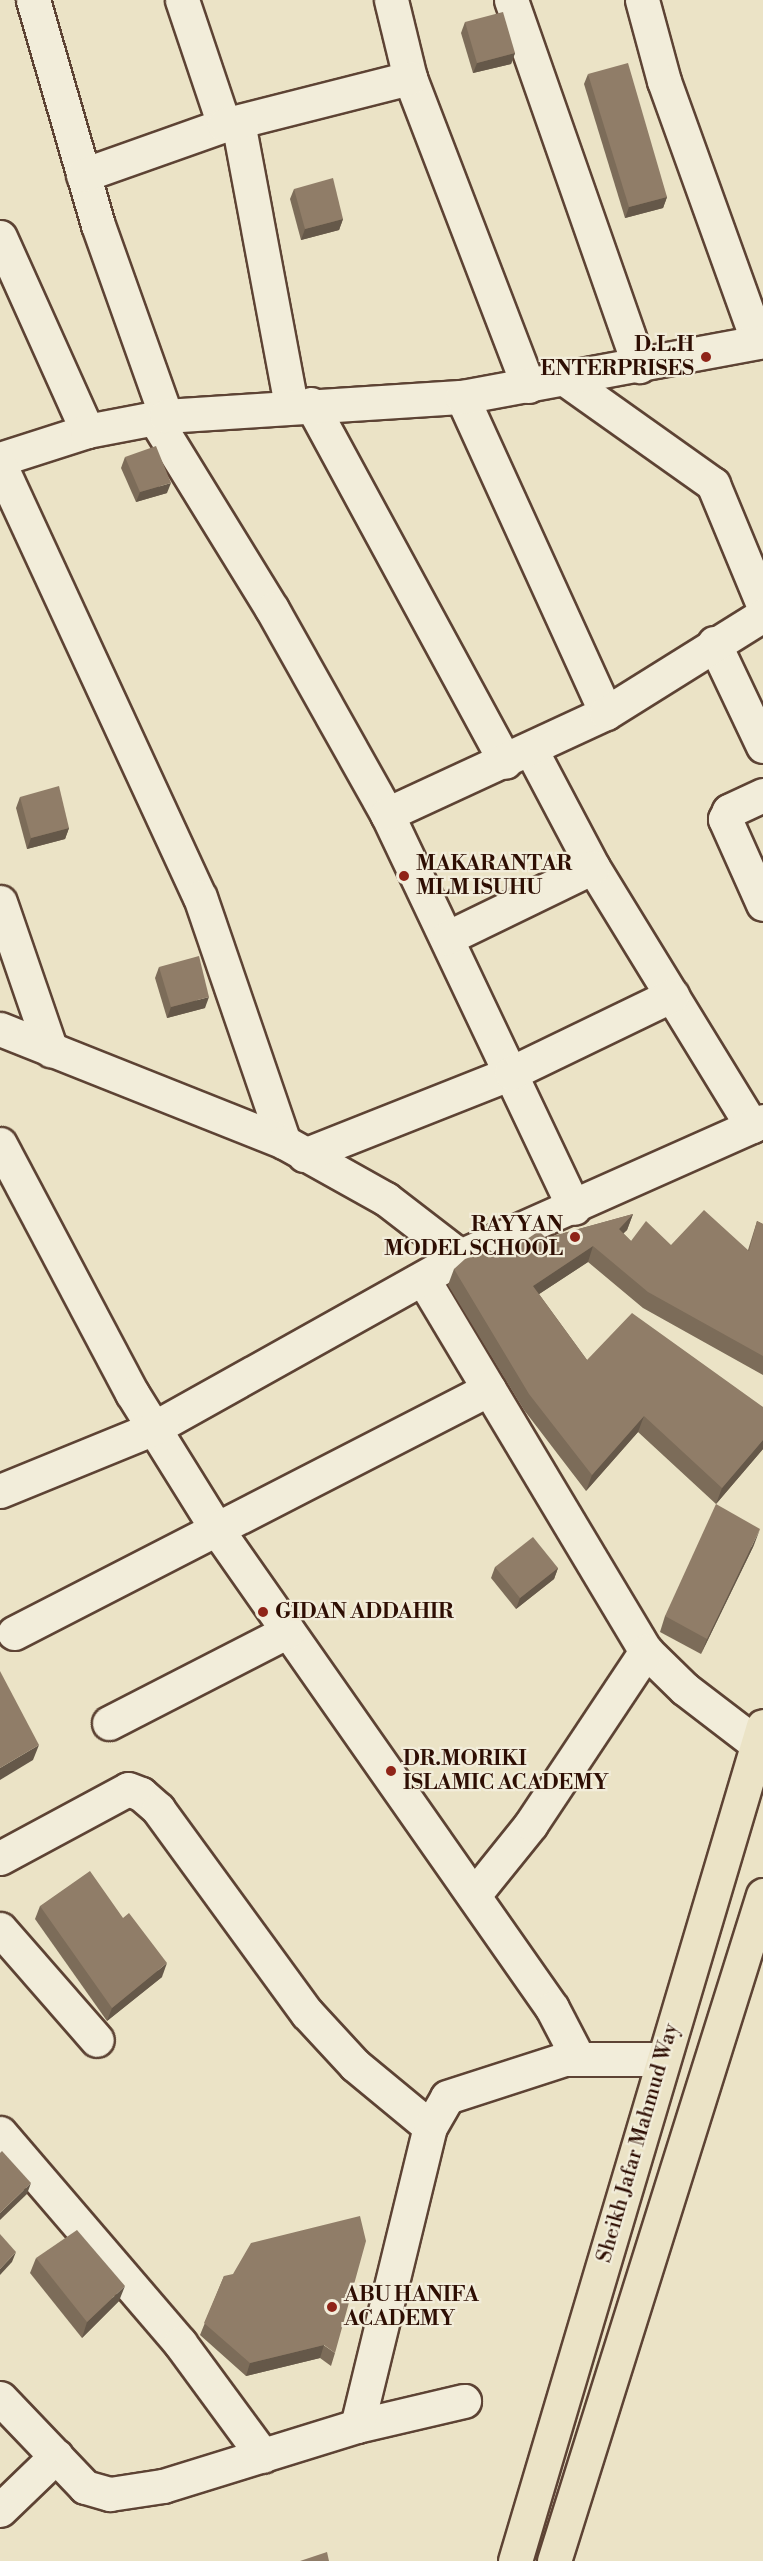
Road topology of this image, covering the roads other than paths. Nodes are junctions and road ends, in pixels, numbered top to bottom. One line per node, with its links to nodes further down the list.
1 (33, 0): 8 (street)
2 (182, 0): 7 (street)
3 (391, 0): 6 (street)
4 (511, 0): 11 (street)
5 (642, 0): 10 (street)
6 (410, 78): 7 (street); 13 (street)
7 (231, 124): 8 (street); 15 (street)
8 (82, 175): 16 (street)
9 (0, 237): 17 (street)
10 (760, 342): 11 (street)
11 (639, 366): 12 (street)
12 (568, 381): 13 (street); 20 (street)
13 (528, 386): 14 (street)
14 (462, 397): 15 (street); 23 (street)
15 (301, 404): 16 (street); 25 (street)
16 (160, 418): 17 (street); 27 (street)
17 (87, 430): 18 (street)
18 (0, 459)
19 (0, 465): 38 (street)
20 (763, 605)
21 (763, 615): 22 (street)
22 (714, 643): 23 (street); 24 (street)
23 (606, 713): 25 (street)
24 (763, 746)
25 (518, 756): 27 (street); 28 (street)
26 (763, 795): 30 (street)
27 (387, 814): 31 (street)
28 (593, 867): 31 (street); 32 (street)
29 (0, 902): 34 (street)
30 (763, 904)
31 (447, 938): 35 (street)
32 (672, 995): 35 (street); 36 (street)
33 (0, 1029): 34 (street)
34 (51, 1050): 38 (street)
35 (511, 1073): 38 (street); 39 (street)
36 (758, 1123): 39 (street)
37 (0, 1144): 43 (street)
38 (294, 1148): 40 (street)
39 (574, 1208): 40 (street)
40 (460, 1256): 41 (street)
41 (423, 1279): 42 (street); 43 (street)
42 (489, 1389): 45 (street); 48 (street)
43 (154, 1428): 44 (street); 45 (street)
44 (0, 1491)
45 (218, 1531): 46 (street); 47 (street)
46 (288, 1631): 49 (street); 53 (street)
47 (14, 1633)
48 (645, 1650): 50 (street); 53 (street)
49 (109, 1723)
50 (760, 1735): 58 (main road, Sheikh Jafar Mahmud Way)
51 (1, 1856): 59 (street)
52 (763, 1894): 55 (main road, Sheikh Jafar Mahmud Way)
53 (474, 1895): 57 (street)
54 (0, 1929): 56 (street)
55 (756, 1942): 68 (main road, Sheikh Jafar Mahmud Way)
56 (97, 2040)
57 (578, 2058): 58 (street); 59 (street)
58 (663, 2059): 67 (main road, Sheikh Jafar Mahmud Way)
59 (430, 2127): 63 (street)
60 (0, 2133): 65 (street)
61 (0, 2398): 64 (street)
62 (464, 2401): 63 (street)
63 (357, 2426): 65 (street)
64 (56, 2456): 65 (street); 66 (street)
65 (263, 2456)
66 (0, 2510)
67 (515, 2561)
68 (554, 2561)

